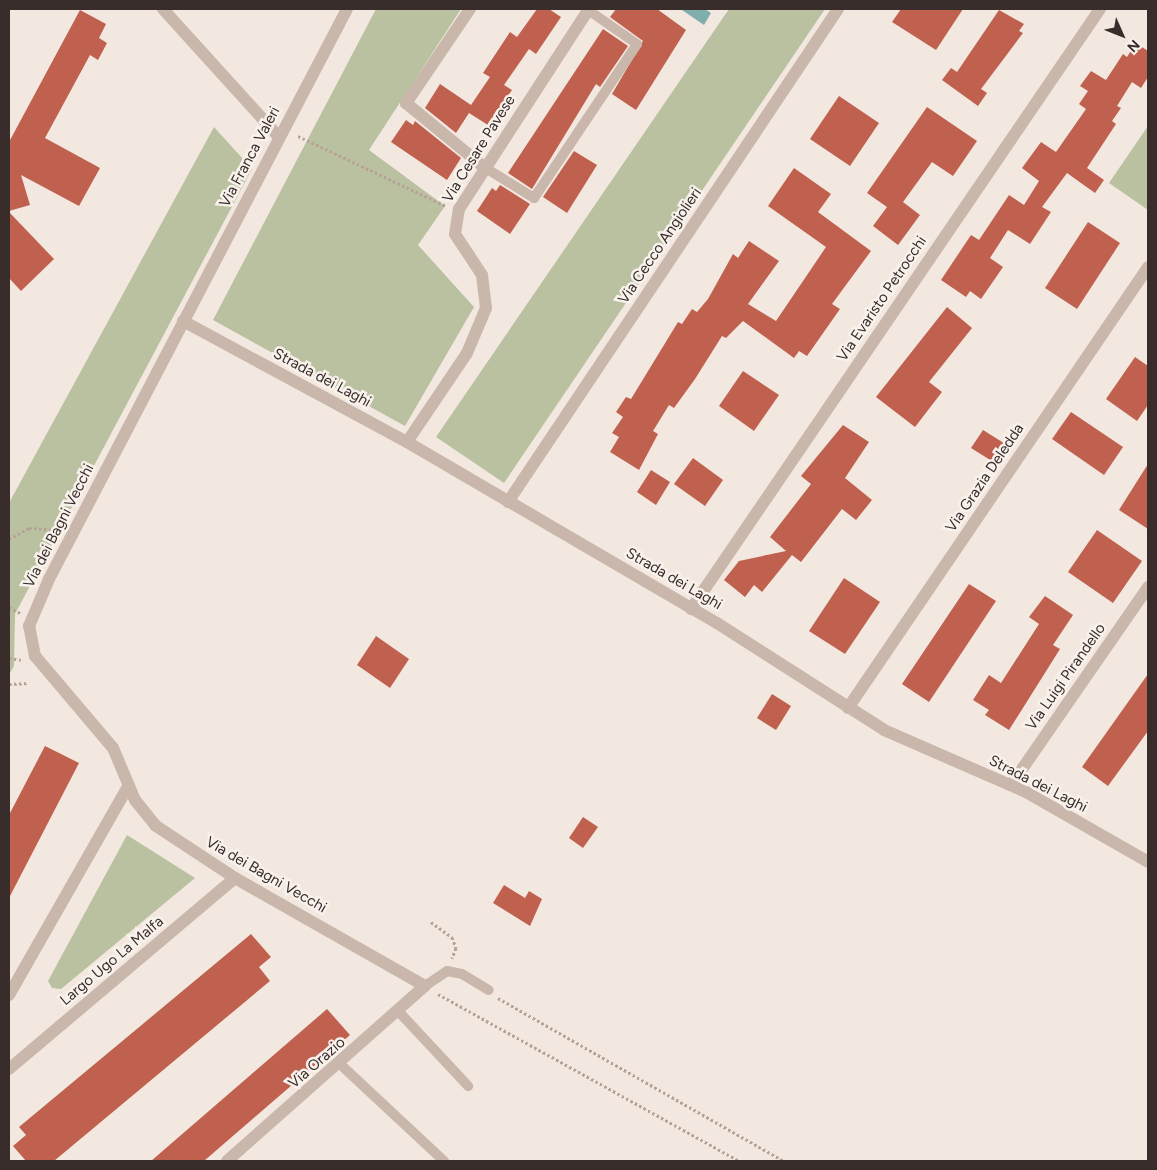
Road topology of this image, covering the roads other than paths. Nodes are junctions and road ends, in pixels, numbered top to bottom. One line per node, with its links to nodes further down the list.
1 (163, 9): 7 (street)
2 (347, 9): 7 (street, Via Franca Valeri)
3 (470, 9): 8 (street)
4 (838, 9): 12 (street, Via Cecco Angiolieri)
5 (1100, 9): 14 (street, Via Evaristo Petrocchi)
6 (588, 10): 8 (street, Via Cesare Pavese); 8 (lane)
7 (281, 133): 10 (street, Via Franca Valeri)
8 (484, 167): 11 (street, Via Cesare Pavese)
9 (1148, 267): 15 (street, Via Grazia Deledda)
10 (184, 321): 11 (street, Strada dei Laghi); 17 (street, Via dei Bagni Vecchi)
11 (407, 442): 12 (street, Strada dei Laghi)
12 (508, 502): 14 (street, Strada dei Laghi)
13 (1148, 587): 16 (street, Via Luigi Pirandello)
14 (691, 608): 15 (street, Strada dei Laghi)
15 (848, 708): 16 (street, Strada dei Laghi)
16 (1011, 785): 18 (street, Strada dei Laghi)
17 (128, 786): 19 (street, Via dei Bagni Vecchi); 22 (street)
18 (1148, 862)
19 (235, 878): 20 (street, Via dei Bagni Vecchi); 25 (street, Largo Ugo La Malfa)
20 (426, 986): 21 (lane); 23 (street, Via Orazio)
21 (489, 990)
22 (9, 995)
23 (400, 1013): 24 (street, Via Orazio); 26 (lane)
24 (340, 1065): 27 (street, Via Orazio); 28 (lane)
25 (9, 1069)
26 (468, 1086)
27 (227, 1161)
28 (444, 1161)

